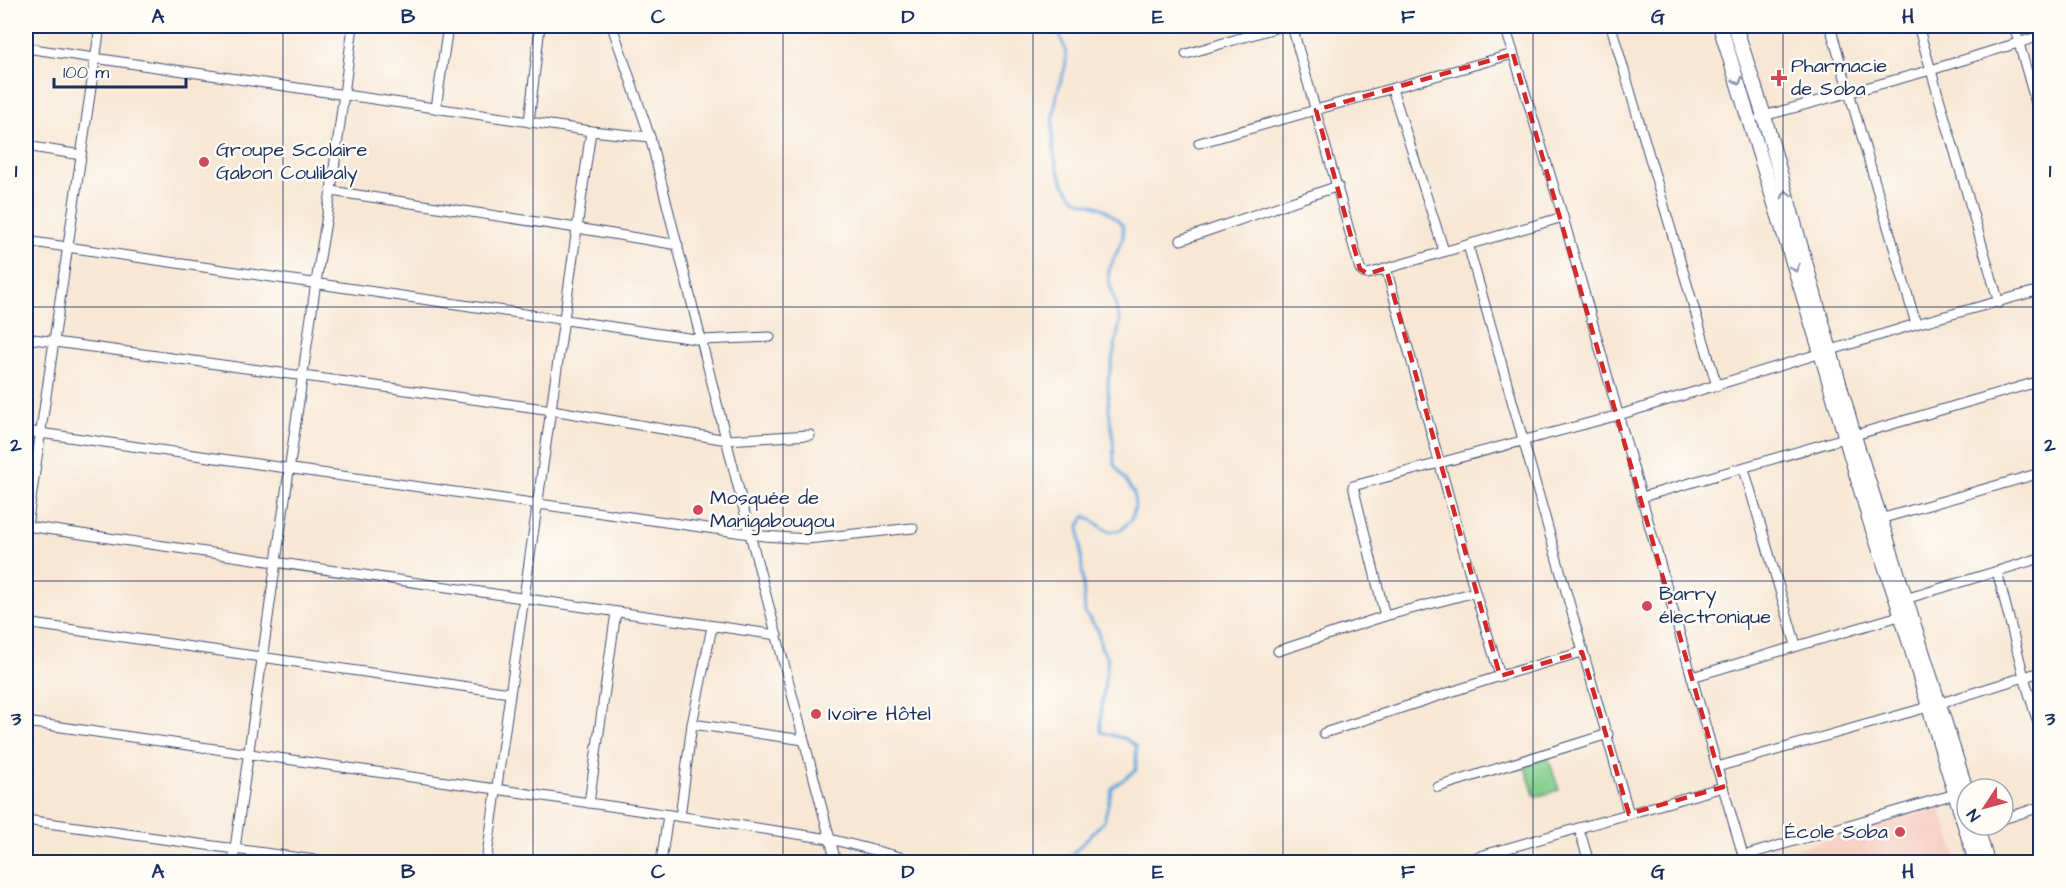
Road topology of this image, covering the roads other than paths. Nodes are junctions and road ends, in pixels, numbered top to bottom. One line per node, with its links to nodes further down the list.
1 (99, 26): 20 (street)
2 (353, 26): 24 (street)
3 (448, 26): 25 (street)
4 (540, 26): 30 (street)
5 (612, 26): 32 (street)
6 (1282, 26): 18 (street)
7 (1292, 26): 26 (street)
8 (1505, 26): 19 (street)
9 (1611, 26): 59 (street)
10 (1720, 26): 29 (street, one-way to 29)
11 (1735, 26): 27 (street)
12 (1830, 26): 23 (street)
13 (1918, 26): 21 (street)
14 (2014, 26): 16 (street)
15 (2040, 36): 16 (street)
16 (2019, 43): 21 (street); 28 (street)
17 (26, 48): 20 (street)
18 (1186, 54)
19 (1513, 54): 22 (street); 38 (street)
20 (95, 59): 24 (street); 35 (street)
21 (1932, 70): 23 (street); 49 (street)
22 (1392, 89): 26 (street); 45 (street)
23 (1849, 94): 27 (street); 51 (street)
24 (343, 95): 25 (street); 37 (street)
25 (436, 108): 30 (street)
26 (1316, 110): 33 (street); 36 (street)
27 (1764, 116): 29 (street); 56 (street, one-way to 27)
28 (2040, 117)
29 (1750, 119): 56 (street, one-way to 56)
30 (529, 122): 31 (street)
31 (591, 131): 32 (street); 39 (street)
32 (650, 137): 43 (street)
33 (1198, 143)
34 (26, 146): 35 (street)
35 (81, 155): 44 (street)
36 (1338, 186): 40 (street); 46 (street)
37 (331, 191): 39 (street); 47 (street)
38 (1563, 217): 42 (street); 61 (street)
39 (577, 228): 43 (street); 50 (street)
40 (1181, 240)
41 (26, 241): 44 (street)
42 (1468, 244): 45 (street); 67 (street)
43 (678, 245): 54 (street)
44 (68, 248): 47 (street); 55 (street)
45 (1444, 251): 46 (street)
46 (1386, 268): 68 (street)
47 (316, 282): 50 (street); 57 (street)
48 (2040, 290): 49 (street)
49 (1999, 303): 51 (street)
50 (564, 319): 54 (street); 60 (street)
51 (1916, 324): 56 (street)
52 (770, 337): 54 (street)
53 (26, 338): 55 (street)
54 (702, 340): 66 (street)
55 (53, 342): 57 (street); 63 (street)
56 (1825, 351): 59 (street); 65 (street)
57 (302, 376): 60 (street); 69 (street)
58 (2040, 381): 65 (street)
59 (1717, 386): 61 (street)
60 (552, 410): 66 (street); 73 (street)
61 (1619, 415): 67 (street); 72 (street)
62 (26, 431): 63 (street)
63 (40, 433): 69 (street); 76 (street)
64 (810, 435): 66 (street)
65 (1850, 437): 70 (street); 74 (street); 83 (street)
66 (727, 440): 77 (street)
67 (1523, 441): 68 (street); 91 (street)
68 (1440, 464): 81 (street); 85 (street)
69 (289, 468): 73 (street); 79 (street)
70 (1744, 469): 72 (street); 89 (street)
71 (2040, 472): 74 (street)
72 (1642, 497): 95 (street)
73 (537, 504): 77 (street); 82 (street)
74 (1880, 519): 83 (street)
75 (913, 528): 77 (street)
76 (26, 529): 79 (street)
77 (750, 534): 88 (street)
78 (2040, 558): 80 (street)
79 (275, 563): 82 (street); 92 (street)
80 (1997, 571): 83 (street); 96 (street)
81 (1475, 592): 85 (street); 94 (street)
82 (525, 598): 84 (street); 97 (street)
83 (1904, 607): 89 (street); 98 (street)
84 (616, 612): 87 (street); 113 (street)
85 (1385, 616): 90 (street)
86 (26, 623): 92 (street)
87 (712, 627): 88 (street); 101 (street)
88 (777, 635): 105 (street)
89 (1796, 645): 95 (street)
90 (1278, 651)
91 (1582, 652): 94 (street); 104 (street)
92 (261, 658): 97 (street); 106 (street)
93 (2040, 672): 96 (street)
94 (1500, 676): 103 (street)
95 (1692, 677): 107 (street)
96 (2024, 677): 98 (street); 99 (street)
97 (510, 693): 111 (street)
98 (1933, 705): 107 (street); 108 (street)
99 (2038, 713): 102 (street)
100 (26, 722): 106 (street)
101 (692, 724): 105 (street); 118 (street)
102 (2040, 730)
103 (1324, 732)
104 (1608, 734): 109 (street); 115 (street)
105 (804, 740): 123 (street)
106 (249, 754): 111 (street); 124 (street)
107 (1717, 767): 110 (street)
108 (1956, 777)
109 (1438, 787)
110 (1724, 787): 115 (street); 125 (street)
111 (496, 789): 113 (street); 128 (street)
112 (1955, 796): 125 (street)
113 (589, 803): 116 (street)
114 (2040, 807): 117 (street)
115 (1629, 814): 120 (street)
116 (668, 815): 118 (street); 129 (street)
117 (2015, 815)
118 (680, 817): 123 (street)
119 (26, 820): 124 (street)
120 (1579, 828): 132 (street); 133 (street)
121 (1976, 837): 134 (street)
122 (1979, 837): 135 (street)
123 (830, 839): 130 (street); 131 (street)
124 (235, 848): 126 (street); 127 (street)
125 (1744, 859)
126 (232, 862)
127 (329, 862)
128 (486, 862)
129 (661, 862)
130 (836, 862)
131 (920, 862)
132 (1459, 862)
133 (1589, 862)
134 (1976, 862)
135 (1987, 862)

